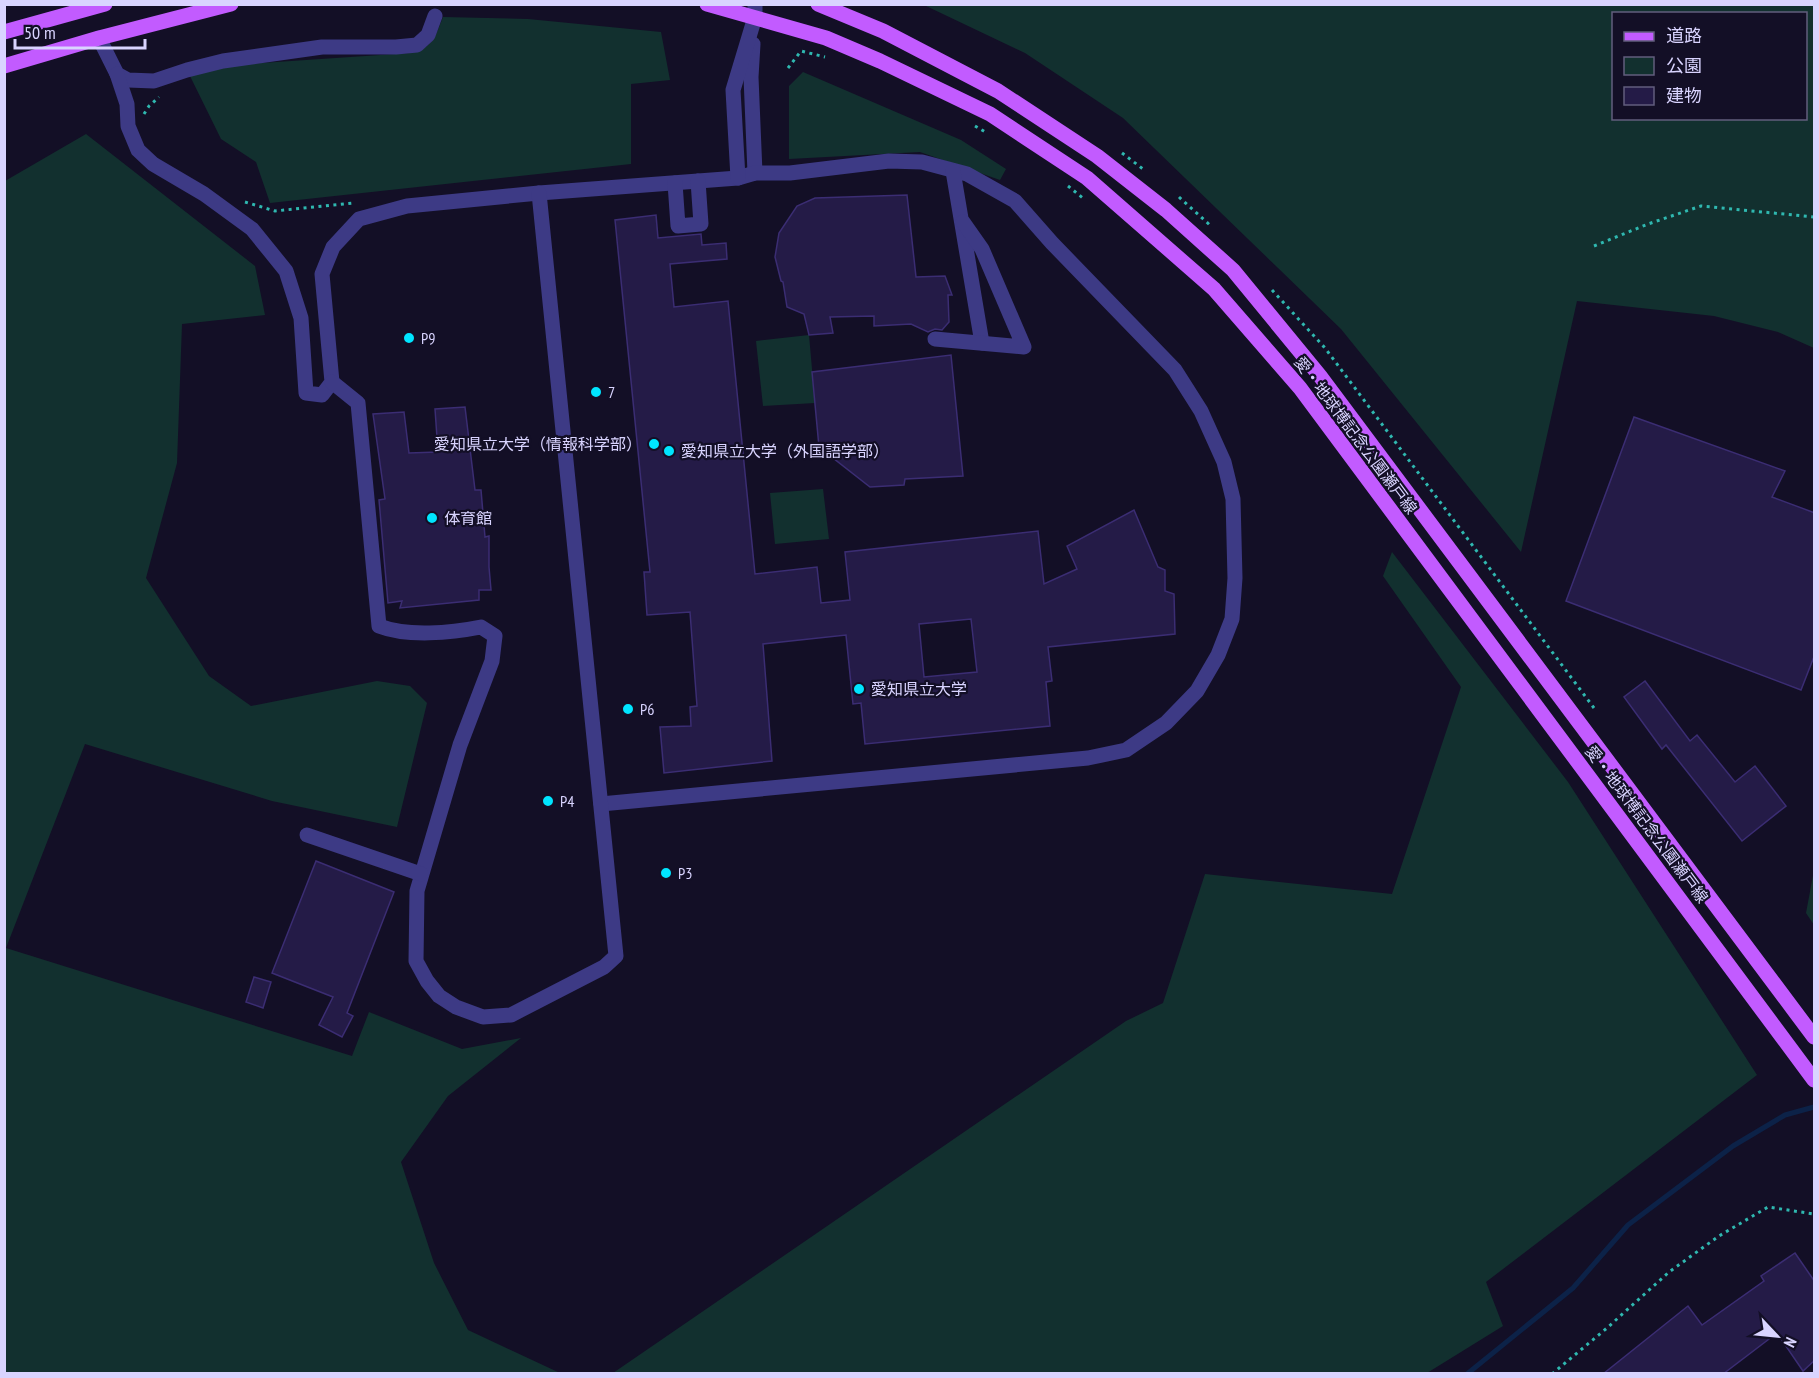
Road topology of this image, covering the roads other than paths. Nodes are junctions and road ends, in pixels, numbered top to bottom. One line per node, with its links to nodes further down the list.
1 (231, 4): 8 (main road)
2 (707, 4): 5 (main road, 愛・地球博記念公園瀬戸線)
3 (818, 4): 24 (main road, 愛・地球博記念公園瀬戸線)
4 (101, 5): 7 (main road)
5 (755, 11): 12 (street); 13 (street); 25 (main road, 愛・地球博記念公園瀬戸線)
6 (435, 16): 10 (street)
7 (4, 32)
8 (99, 38): 9 (main road); 10 (street)
9 (4, 66)
10 (117, 74): 20 (street)
11 (953, 171): 12 (street); 17 (street); 21 (street)
12 (755, 173): 13 (street)
13 (738, 178): 14 (street)
14 (698, 181): 15 (street); 15 (street)
15 (675, 183): 16 (street)
16 (539, 193): 20 (street); 21 (street)
17 (963, 222): 19 (street); 19 (street)
18 (935, 339): 19 (street)
19 (982, 343)
20 (332, 381): 23 (street)
21 (601, 804): 23 (street)
22 (307, 835): 23 (street)
23 (422, 874)
24 (1815, 1037)
25 (1815, 1080)

